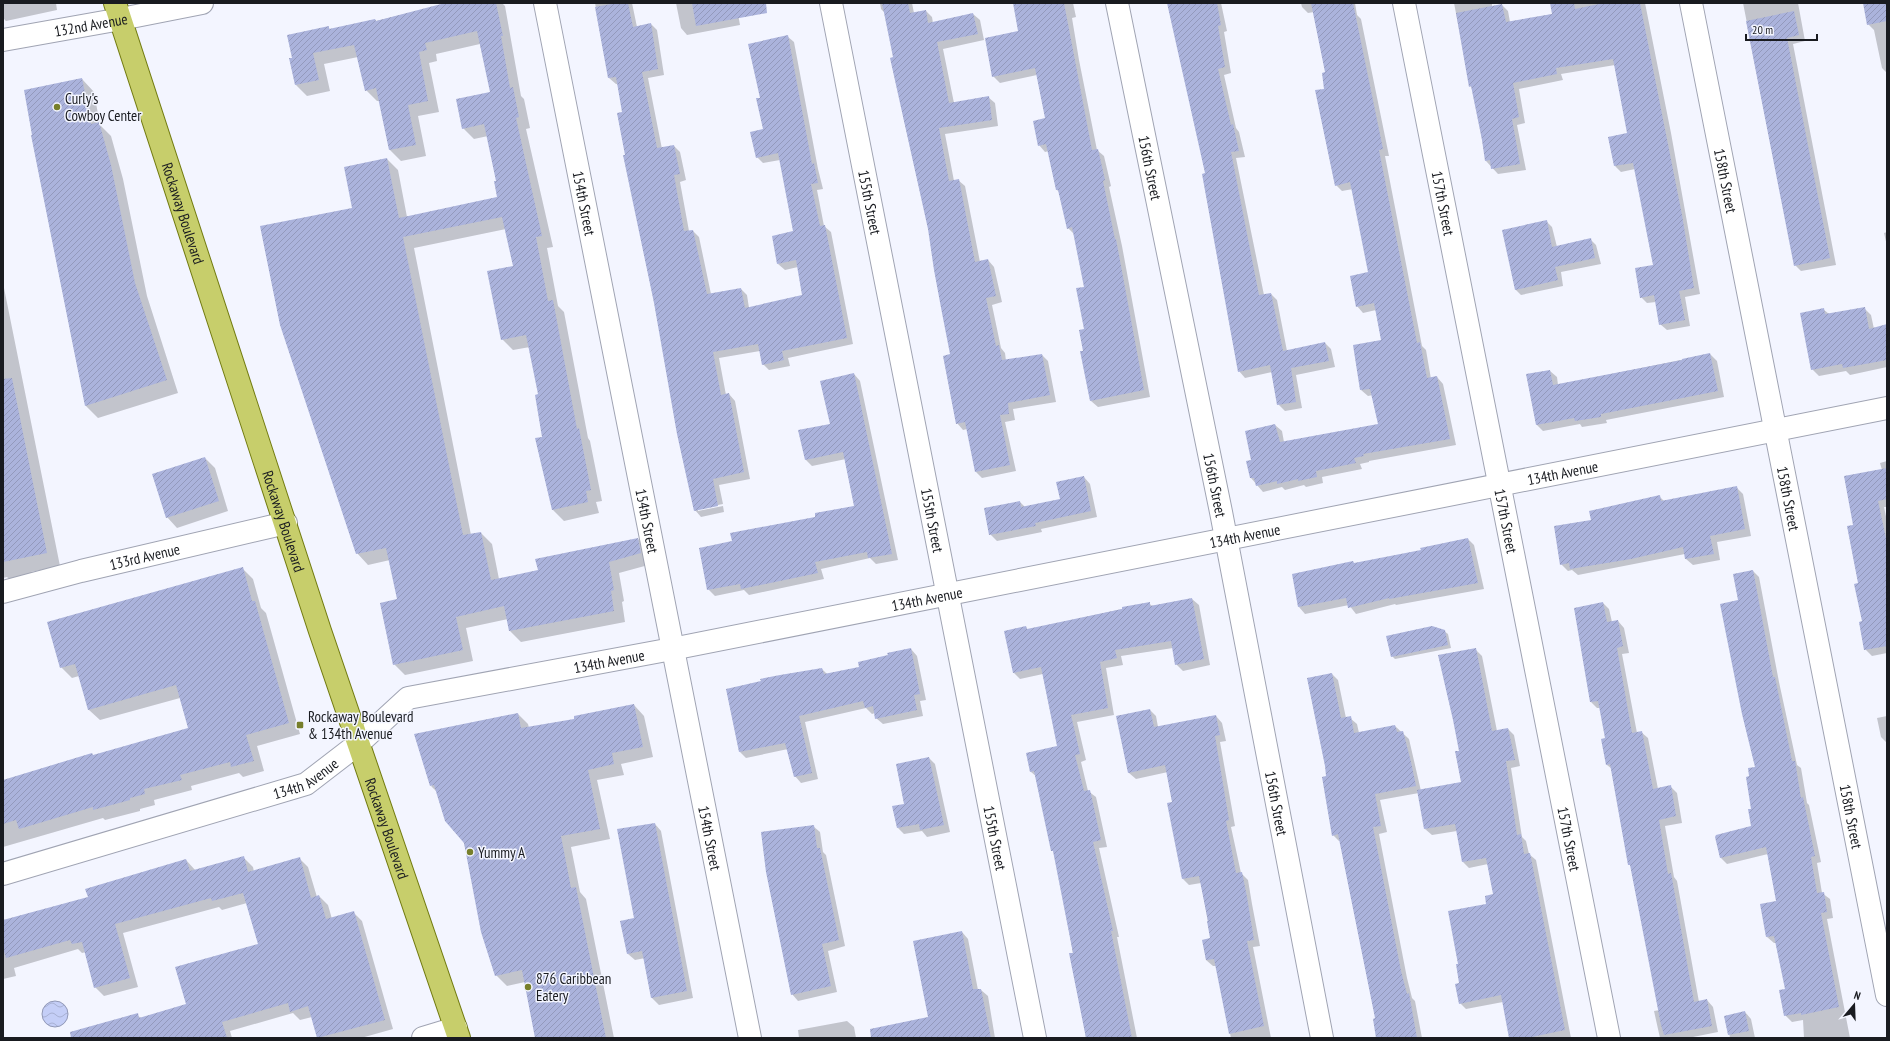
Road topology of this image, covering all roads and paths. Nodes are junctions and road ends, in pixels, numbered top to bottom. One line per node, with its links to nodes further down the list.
1 (202, 3): 7 (street, 132nd Avenue)
2 (545, 3): 16 (street, 154th Street)
3 (830, 3): 15 (street, 155th Street)
4 (1118, 3): 13 (street, 156th Street)
5 (1404, 3): 11 (street, 157th Street)
6 (1691, 3): 10 (street, 158th Street)
7 (118, 11): 8 (street, 132nd Avenue); 12 (main road, Rockaway Boulevard)
8 (3, 40)
9 (1887, 408): 10 (street, 134th Avenue)
10 (1775, 430): 11 (street, 134th Avenue); 19 (street, 158th Street)
11 (1500, 484): 13 (street, 134th Avenue); 25 (street, 157th Street)
12 (286, 522): 14 (street, 133rd Avenue); 17 (main road, Rockaway Boulevard)
13 (1225, 539): 15 (street, 134th Avenue); 24 (street, 156th Street)
14 (3, 592)
15 (947, 594): 16 (street, 134th Avenue); 23 (street, 155th Street)
16 (672, 649): 17 (street, 134th Avenue); 22 (street, 154th Street)
17 (358, 744): 18 (street, 134th Avenue); 20 (main road, Rockaway Boulevard)
18 (3, 874)
19 (1887, 995)
20 (458, 1033): 21 (street)
21 (423, 1038)
22 (750, 1038)
23 (1035, 1038)
24 (1322, 1038)
25 (1609, 1038)

